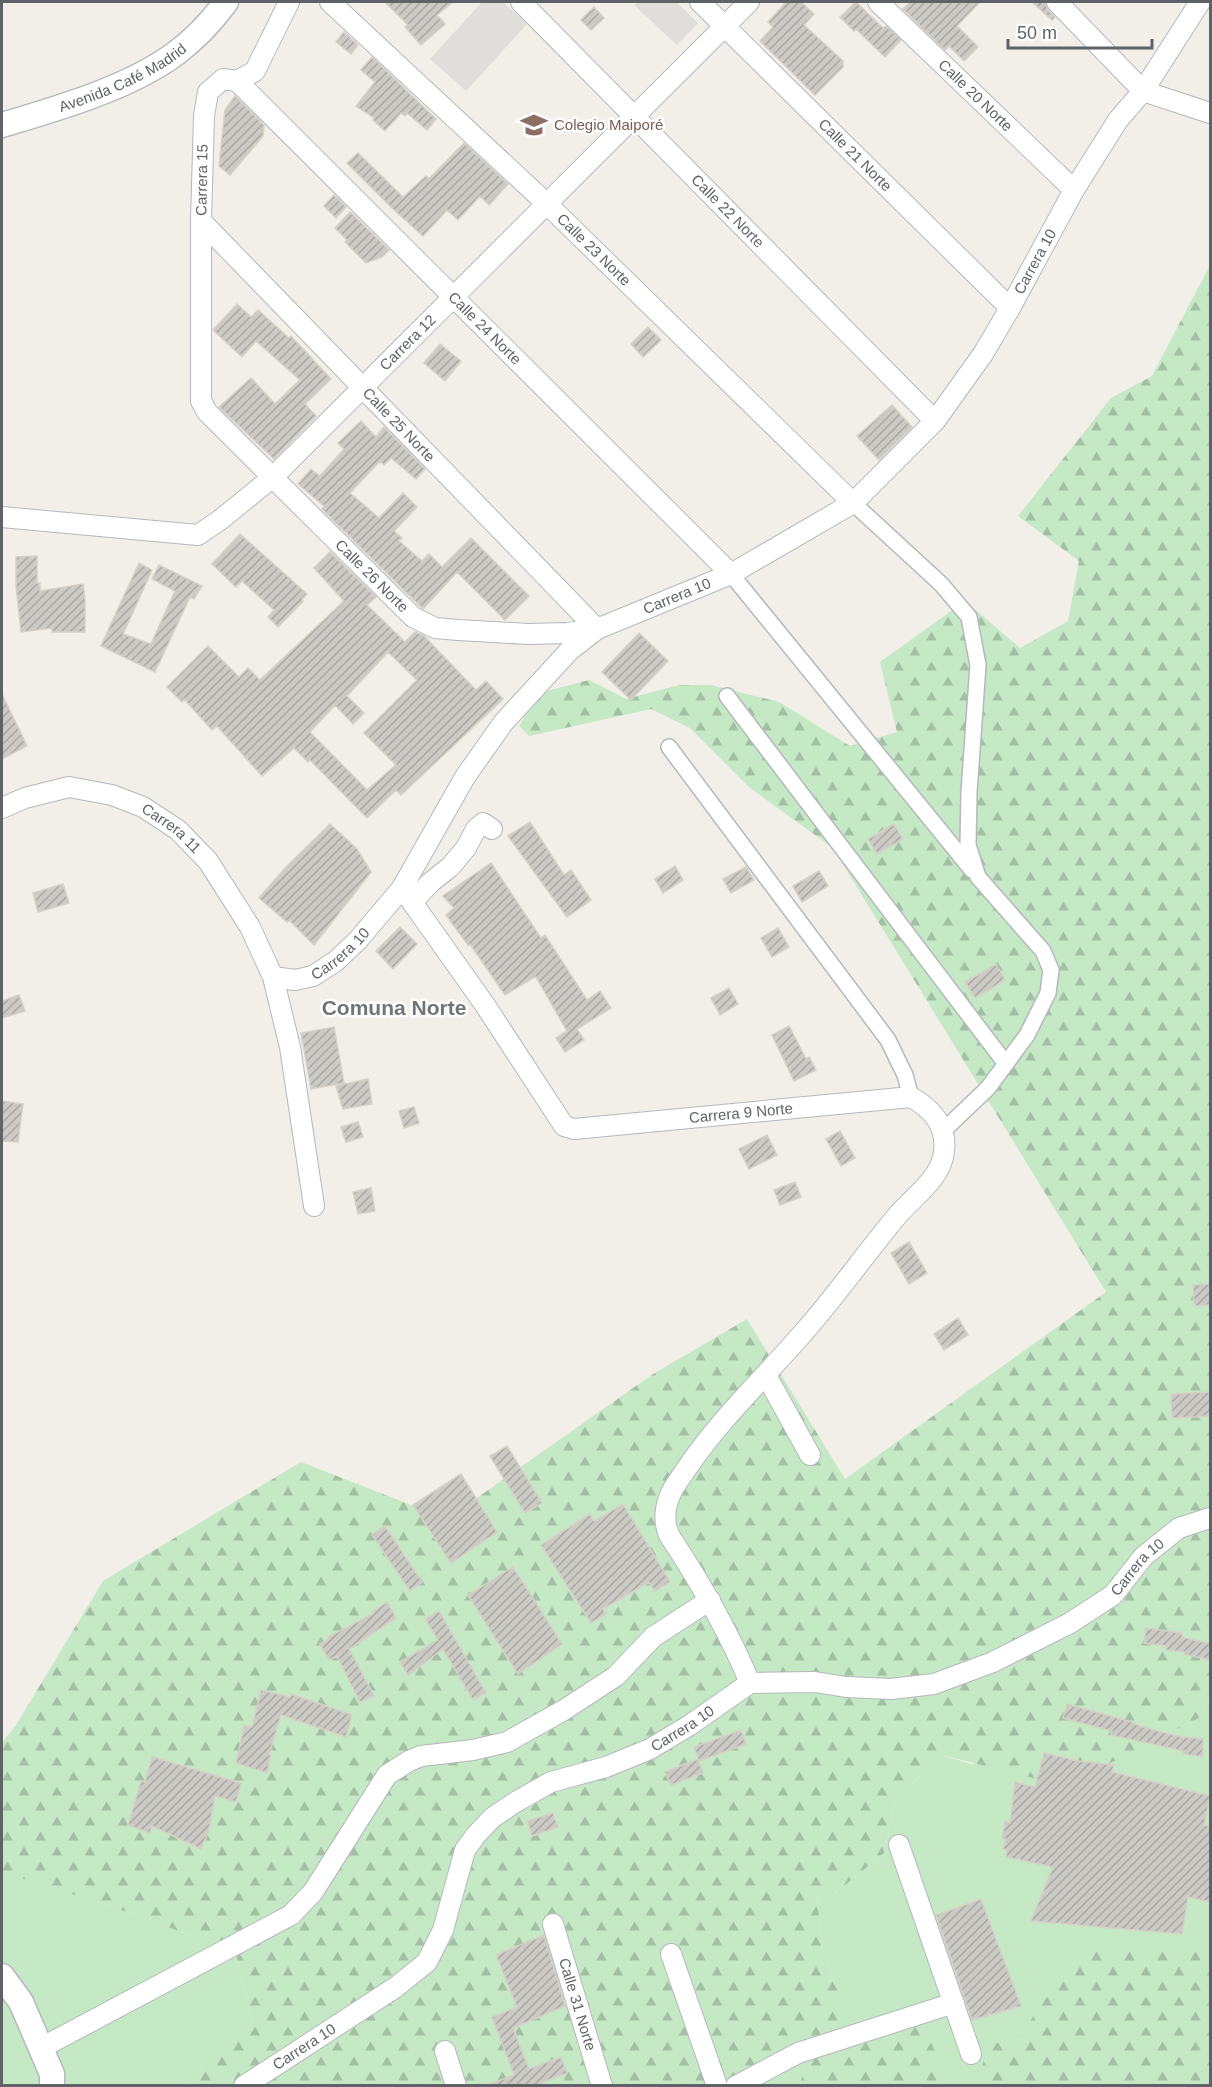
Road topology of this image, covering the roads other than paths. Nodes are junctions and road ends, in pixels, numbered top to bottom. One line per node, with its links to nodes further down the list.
1 (226, 2): 15 (street, Avenida Café Madrid)
2 (289, 2): 11 (street, Carrera 15)
3 (330, 2): 17 (street, Calle 23 Norte)
4 (521, 2): 14 (street, Calle 22 Norte)
5 (700, 2): 10 (street, Calle 21 Norte)
6 (749, 2): 10 (street, Carrera 12)
7 (878, 2): 16 (street, Calle 20 Norte)
8 (1057, 2): 12 (street)
9 (1200, 2): 12 (street, Carrera 10)
10 (725, 26): 14 (street, Carrera 12); 20 (street, Calle 21 Norte)
11 (237, 81): 18 (street, Carrera 15); 19 (street, Calle 24 Norte)
12 (1143, 91): 13 (street); 16 (street, Carrera 10)
13 (1210, 113)
14 (633, 116): 17 (street, Carrera 12); 23 (street, Calle 22 Norte)
15 (2, 124)
16 (1074, 190): 20 (street, Carrera 10)
17 (547, 204): 19 (street, Carrera 12); 25 (street, Calle 23 Norte)
18 (201, 221): 21 (street, Calle 25 Norte); 22 (street, Carrera 15)
19 (453, 297): 21 (street, Carrera 12); 27 (street, Calle 24 Norte)
20 (1010, 308): 23 (street, Carrera 10)
21 (363, 387): 24 (street, Carrera 12); 28 (street, Calle 25 Norte)
22 (201, 400): 24 (street, Calle 26 Norte)
23 (936, 421): 25 (street, Carrera 10)
24 (273, 477): 26 (street, Carrera 12); 28 (street, Calle 26 Norte)
25 (853, 503): 27 (street, Carrera 10); 33 (street)
26 (2, 517)
27 (731, 574): 28 (street, Carrera 10); 33 (street)
28 (597, 629): 34 (street, Carrera 10)
29 (727, 696): 36 (street)
30 (669, 747): 37 (street)
31 (2, 808): 35 (street, Carrera 11)
32 (492, 830): 34 (street)
33 (978, 877): 36 (street)
34 (407, 895): 35 (street, Carrera 10); 37 (street, Carrera 9 Norte)
35 (273, 977): 39 (street)
36 (1006, 1064): 38 (street)
37 (911, 1097): 38 (street)
38 (943, 1131): 40 (street)
39 (314, 1206)
40 (766, 1375): 41 (street); 43 (street)
41 (810, 1455)
42 (1210, 1518): 44 (street, Carrera 10)
43 (710, 1600): 44 (street); 50 (street)
44 (750, 1683): 54 (street, Carrera 10)
45 (899, 1845): 49 (street)
46 (553, 1924): 56 (street, Calle 31 Norte)
47 (671, 1954): 57 (street)
48 (2, 1976): 50 (street)
49 (954, 2004): 52 (street); 58 (street)
50 (41, 2048): 53 (street)
51 (445, 2051): 55 (street)
52 (971, 2054)
53 (52, 2085)
54 (244, 2085)
55 (456, 2085)
56 (602, 2085)
57 (717, 2085)
58 (736, 2085)

